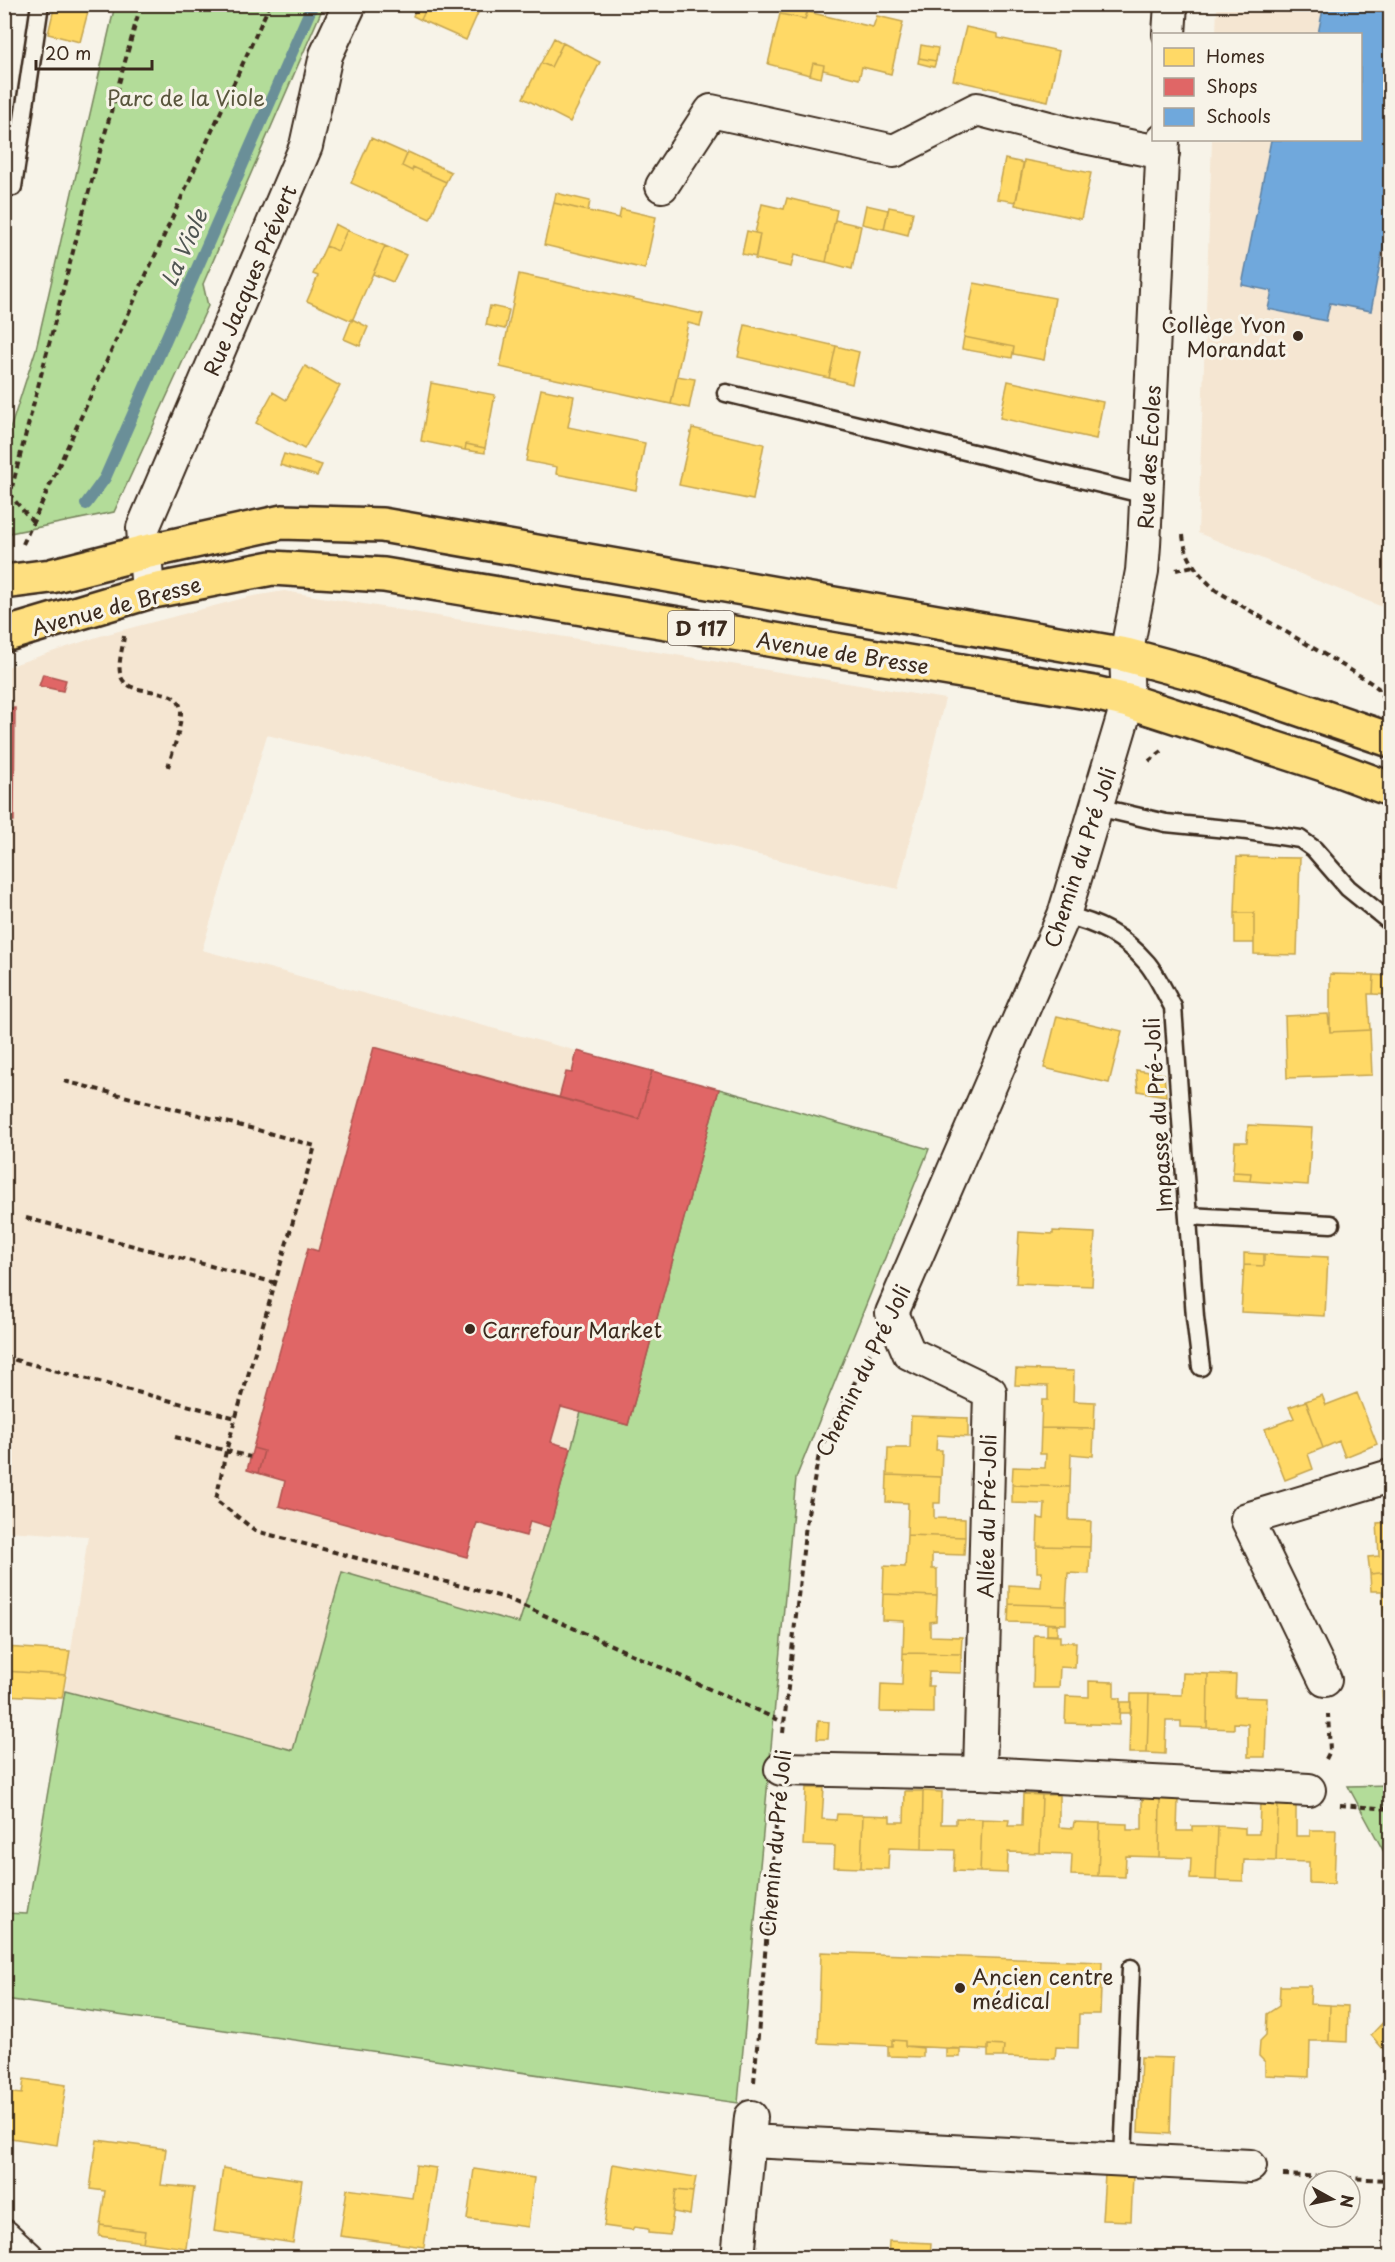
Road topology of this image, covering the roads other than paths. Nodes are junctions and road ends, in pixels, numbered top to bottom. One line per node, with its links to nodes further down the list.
1 (40, 4): 7 (lane)
2 (350, 4): 10 (street, Rue Jacques Prévert)
3 (1171, 4): 4 (street)
4 (1169, 33)
5 (1163, 146): 6 (street); 9 (street, Rue des Écoles)
6 (662, 186)
7 (13, 187)
8 (726, 393): 9 (lane)
9 (1146, 495): 14 (street, Rue des Écoles)
10 (145, 552): 11 (main road, Avenue de Bresse / D 117); 12 (street, Rue Jacques Prévert); 14 (main road, Avenue de Bresse / D 117)
11 (4, 582)
12 (148, 592): 13 (main road, Avenue de Bresse / D 117); 15 (main road, Avenue de Bresse / D 117)
13 (4, 635)
14 (1126, 655): 15 (street, Rue des Écoles); 16 (main road, Avenue de Bresse / D 117)
15 (1128, 701): 17 (main road, Avenue de Bresse / D 117); 18 (street, Chemin du Pré Joli)
16 (1382, 736)
17 (1390, 789)
18 (1101, 793): 19 (street, Chemin du Pré Joli); 20 (lane)
19 (1064, 915): 21 (lane, Impasse du Pré-Joli); 23 (street, Chemin du Pré Joli)
20 (1390, 922)
21 (1188, 1216): 22 (lane); 24 (lane, Impasse du Pré-Joli)
22 (1331, 1224)
23 (892, 1312): 28 (street, Allée du Pré-Joli)
24 (1201, 1367)
25 (1390, 1476): 26 (street)
26 (1325, 1680)
27 (781, 1769): 28 (street)
28 (980, 1773): 29 (street)
29 (1309, 1790)
30 (1131, 1968): 31 (lane)
31 (1123, 2159): 32 (street); 35 (street)
32 (1250, 2166)
33 (4, 2236): 34 (street)
34 (28, 2258)
35 (738, 2258)

